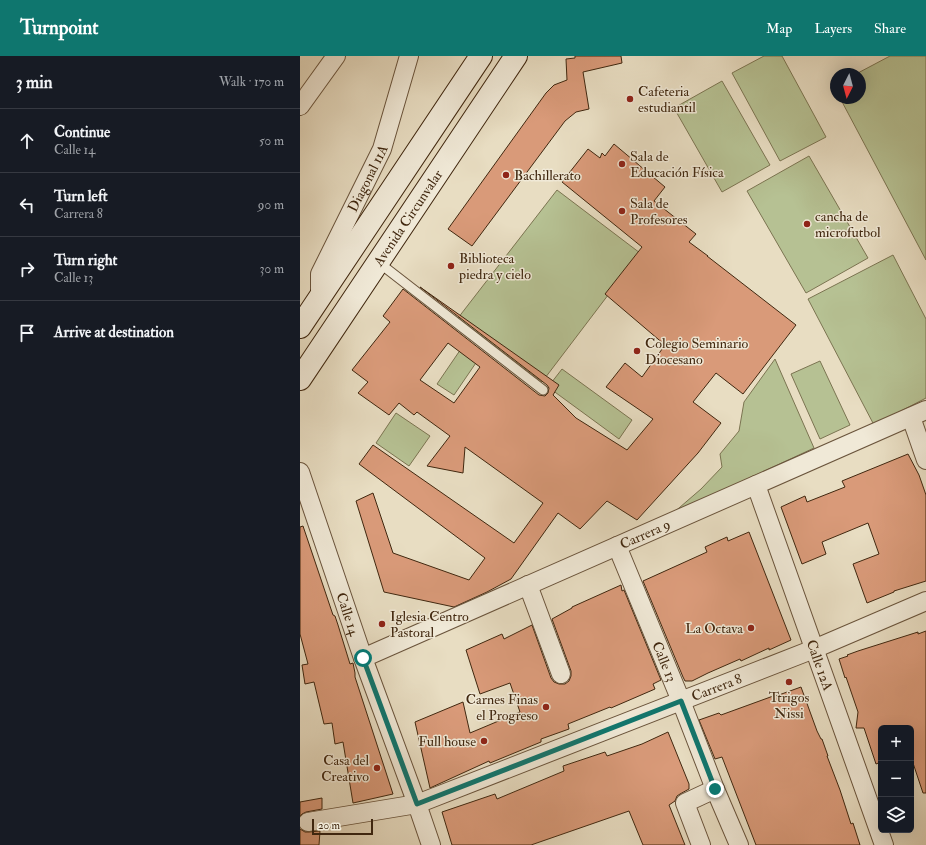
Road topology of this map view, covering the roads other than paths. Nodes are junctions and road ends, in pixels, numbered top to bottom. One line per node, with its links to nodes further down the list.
1 (336, 56): 5 (street)
2 (409, 56): 7 (street, Diagonal 11A)
3 (481, 56): 7 (main road, Avenida Circunvalar)
4 (516, 56): 6 (main road, Avenida Circunvalar)
5 (300, 106)
6 (378, 262): 9 (main road, Avenida Circunvalar); 10 (lane)
7 (320, 297): 8 (main road, Avenida Circunvalar)
8 (300, 328)
9 (300, 379)
10 (543, 390)
11 (918, 413): 12 (street); 14 (street, Carrera 9)
12 (926, 460)
13 (300, 472): 19 (street, Calle 14)
14 (756, 485): 15 (street, Carrera 9); 18 (street, Calle 12A)
15 (617, 546): 16 (street, Carrera 9); 21 (street, Calle 13)
16 (528, 585): 19 (street, Carrera 9); 20 (street)
17 (926, 602): 18 (street, Carrera 8)
18 (814, 649): 21 (street, Carrera 8); 28 (street, Calle 12A)
19 (363, 658): 23 (street, Calle 14)
20 (561, 674)
21 (681, 701): 22 (street, Calle 13); 23 (street, Carrera 8)
22 (715, 789): 26 (street); 27 (street, Calle 13)
23 (417, 804): 24 (street, Carrera 8); 25 (street, Calle 14)
24 (308, 822)
25 (431, 845)
26 (702, 845)
27 (738, 845)
28 (884, 845)

